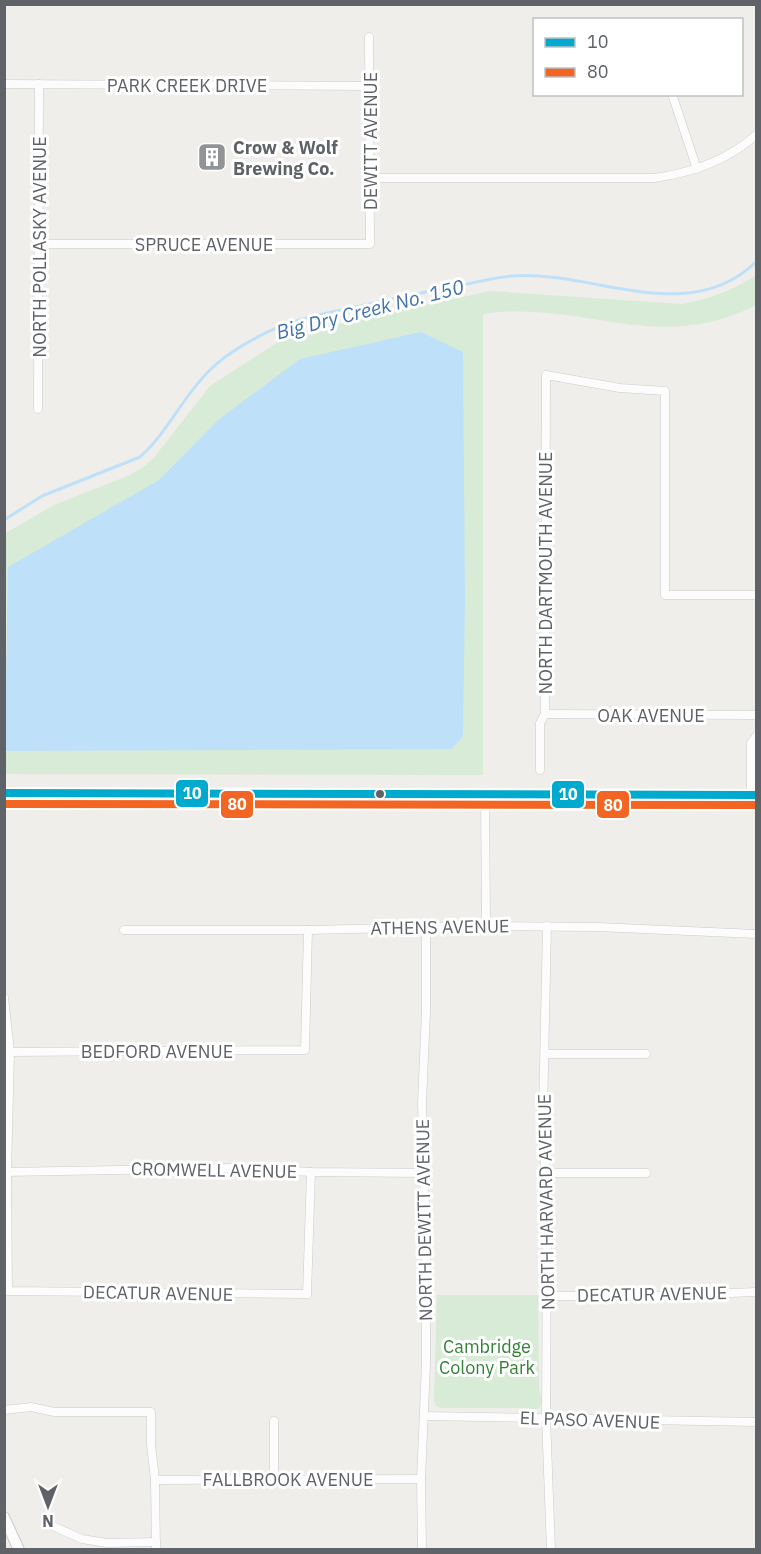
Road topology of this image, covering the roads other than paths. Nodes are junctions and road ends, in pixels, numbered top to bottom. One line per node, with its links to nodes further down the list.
1 (369, 37): 4 (street, DEWITT AVENUE)
2 (4, 84): 3 (street, PARK CREEK DRIVE)
3 (39, 84): 4 (street, PARK CREEK DRIVE); 9 (street, NORTH POLLASKY AVENUE)
4 (370, 86): 8 (street, DEWITT AVENUE)
5 (673, 96): 7 (street)
6 (756, 135): 7 (street)
7 (697, 169): 8 (street)
8 (370, 178): 10 (street, DEWITT AVENUE)
9 (39, 244): 10 (street, SPRUCE AVENUE); 11 (street, NORTH POLLASKY AVENUE)
10 (370, 244)
11 (38, 409)
12 (756, 595): 13 (street, NORTH DARTMOUTH AVENUE)
13 (545, 714): 14 (street, OAK AVENUE); 17 (street, NORTH DARTMOUTH AVENUE)
14 (756, 715)
15 (756, 736): 16 (street)
16 (754, 764): 20 (street)
17 (540, 770)
18 (4, 793): 19 (street)
19 (485, 795): 20 (street); 22 (street)
20 (754, 795)
21 (426, 926): 22 (street, ATHENS AVENUE); 25 (street, ATHENS AVENUE); 33 (street, NORTH DEWITT AVENUE)
22 (486, 926): 23 (street, ATHENS AVENUE)
23 (547, 926): 26 (street, ATHENS AVENUE); 29 (street, NORTH HARVARD AVENUE)
24 (124, 930): 25 (street, ATHENS AVENUE)
25 (308, 930): 28 (street, BEDFORD AVENUE)
26 (756, 934)
27 (4, 997): 28 (street)
28 (10, 1052): 31 (street)
29 (545, 1054): 30 (street); 34 (street, NORTH HARVARD AVENUE)
30 (646, 1054)
31 (6, 1172): 32 (street, CROMWELL AVENUE); 32 (street, DECATUR AVENUE)
32 (311, 1172): 33 (street, CROMWELL AVENUE)
33 (424, 1173): 39 (street, NORTH DEWITT AVENUE)
34 (545, 1173): 35 (street); 37 (street, NORTH HARVARD AVENUE)
35 (646, 1173)
36 (756, 1292): 37 (street, DECATUR AVENUE)
37 (547, 1296): 40 (street, NORTH HARVARD AVENUE)
38 (4, 1410): 44 (street)
39 (424, 1416): 40 (street, EL PASO AVENUE); 43 (street, NORTH DEWITT AVENUE)
40 (546, 1418): 42 (street, EL PASO AVENUE); 51 (street, NORTH HARVARD AVENUE)
41 (274, 1421): 45 (street)
42 (756, 1422)
43 (421, 1479): 45 (street, FALLBROOK AVENUE); 50 (street, NORTH DEWITT AVENUE)
44 (155, 1480): 45 (street, FALLBROOK AVENUE); 48 (street)
45 (274, 1480)
46 (4, 1517): 49 (main road)
47 (55, 1527): 48 (street)
48 (156, 1546)
49 (19, 1550)
50 (422, 1550)
51 (551, 1550)

